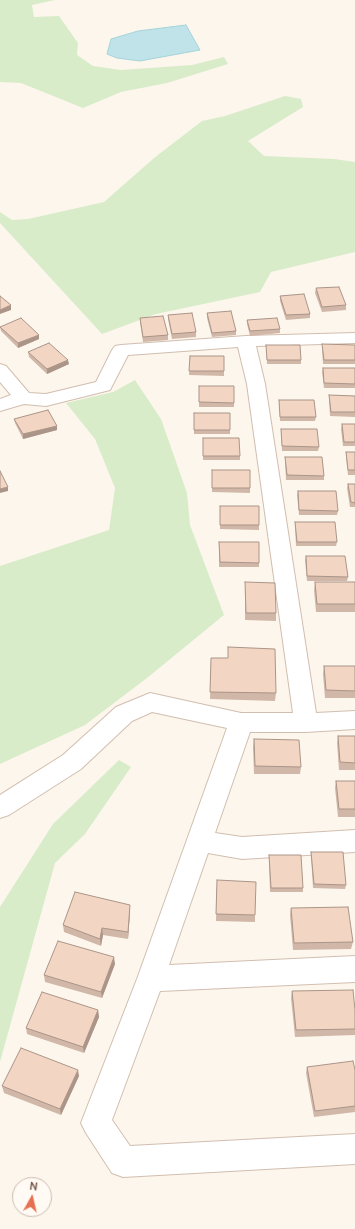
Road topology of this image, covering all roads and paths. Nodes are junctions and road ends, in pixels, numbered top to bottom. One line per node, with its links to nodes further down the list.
1 (355, 338): 2 (street)
2 (246, 341): 4 (street); 8 (street)
3 (0, 370): 4 (street)
4 (24, 398): 5 (street)
5 (0, 405)
6 (355, 720): 8 (street)
7 (241, 722): 8 (street); 9 (street); 10 (street)
8 (306, 723)
9 (0, 808)
10 (200, 841): 11 (street); 13 (street)
11 (355, 841)
12 (355, 969): 13 (street)
13 (151, 979): 14 (street)
14 (355, 1148)

